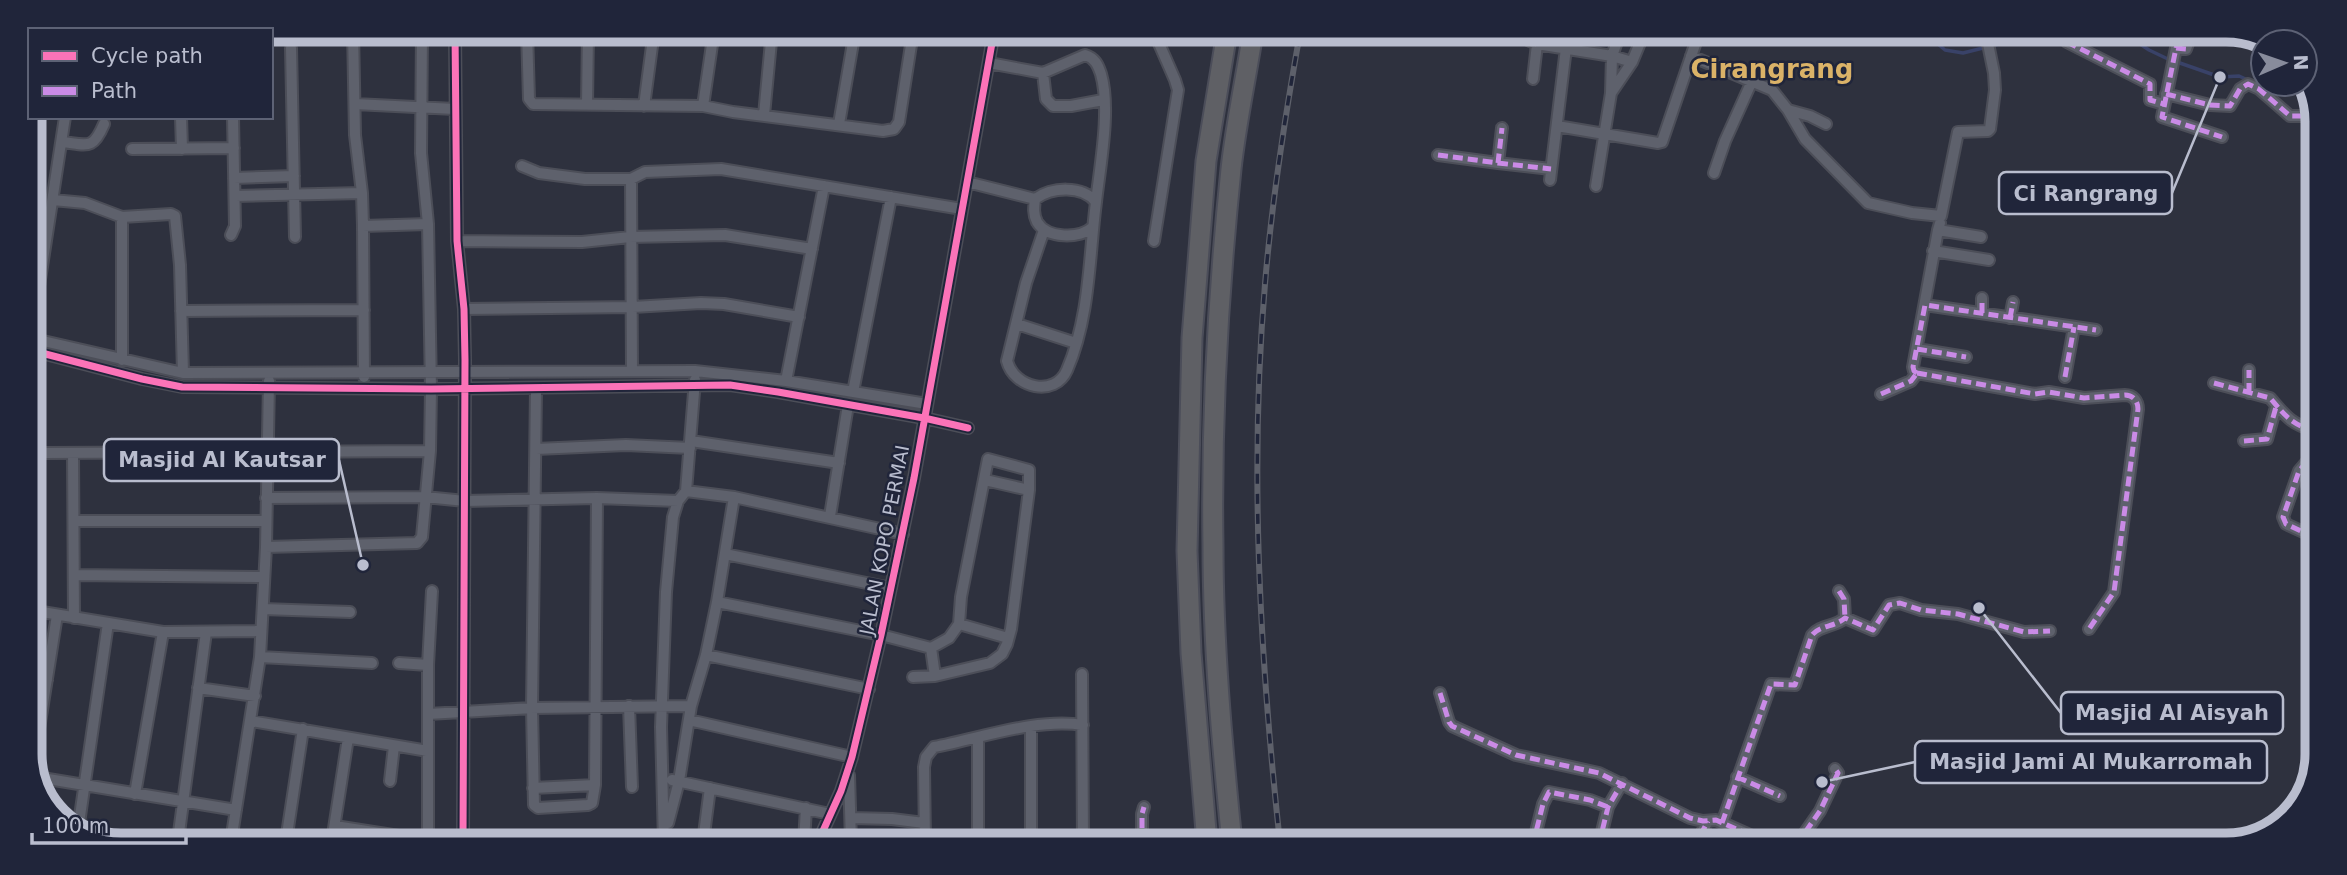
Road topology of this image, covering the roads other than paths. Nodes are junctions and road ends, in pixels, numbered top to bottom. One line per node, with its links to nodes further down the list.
1 (353, 42): 35 (street)
2 (422, 42): 39 (street)
3 (455, 42): 40 (street)
4 (527, 42): 36 (street)
5 (588, 42): 36 (street)
6 (653, 42): 37 (street)
7 (712, 42): 38 (street)
8 (771, 42): 42 (street)
9 (853, 42): 48 (street)
10 (911, 42): 48 (street)
11 (993, 42): 28 (street, JALAN KOPO PERMAI)
12 (1158, 42): 88 (street)
13 (1225, 42): 257 (highway)
14 (1251, 42): 258 (highway)
15 (1530, 42): 22 (street)
16 (1617, 42): 25 (street)
17 (1640, 42): 27 (street)
18 (1696, 42): 26 (street)
19 (1988, 42): 76 (street)
20 (2067, 42): 33 (street)
21 (2188, 42): 33 (street)
22 (1538, 44): 24 (street); 30 (street)
23 (290, 48): 62 (street)
24 (1566, 48): 25 (street); 50 (street)
25 (1612, 56): 27 (street); 32 (street)
26 (1691, 56): 31 (street); 52 (street)
27 (1632, 62): 32 (street)
28 (989, 63): 29 (street); 65 (street, JALAN KOPO PERMAI)
29 (1044, 73): 34 (street); 34 (street)
30 (1533, 79)
31 (1752, 81): 41 (street); 61 (street)
32 (1611, 93): 52 (street)
33 (2165, 99): 43 (street); 53 (street)
34 (1103, 100): 74 (street)
35 (355, 104): 39 (street); 68 (street)
36 (587, 105): 37 (street)
37 (644, 106): 38 (street)
38 (703, 106): 42 (street)
39 (420, 107): 40 (street); 78 (street)
40 (455, 109): 87 (street)
41 (1788, 110): 49 (street); 76 (street)
42 (764, 115): 48 (street)
43 (2305, 116)
44 (65, 119): 54 (street)
45 (181, 119): 57 (street)
46 (233, 119): 55 (street)
47 (104, 124): 54 (street)
48 (839, 124)
49 (1826, 124)
50 (1556, 126): 52 (street); 59 (street)
51 (1502, 128): 59 (street)
52 (1603, 134): 67 (street)
53 (2222, 137)
54 (62, 142): 73 (street)
55 (233, 148): 57 (street); 63 (street)
56 (132, 149): 57 (street)
57 (182, 149)
58 (1438, 155): 59 (street)
59 (1498, 163)
60 (522, 166): 64 (street)
61 (1714, 173)
62 (294, 176): 63 (street); 69 (street)
63 (234, 178): 70 (street)
64 (631, 179): 66 (street); 85 (street)
65 (967, 181): 72 (street); 75 (street, JALAN KOPO PERMAI)
66 (824, 186): 71 (street); 89 (street)
67 (1597, 186)
68 (362, 193): 69 (street); 79 (street)
69 (295, 195): 70 (street); 84 (street)
70 (235, 196): 83 (street)
71 (891, 197): 75 (street); 125 (street)
72 (1035, 199): 74 (street); 81 (street)
73 (53, 201): 77 (street); 92 (street)
74 (1096, 202): 80 (street)
75 (962, 209): 130 (street, JALAN KOPO PERMAI)
76 (1941, 216): 82 (street)
77 (122, 217): 99 (street); 111 (street)
78 (428, 224): 79 (street); 119 (street)
79 (363, 226): 98 (street)
80 (1093, 227): 81 (street); 107 (street)
81 (1044, 230): 103 (street)
82 (1938, 230): 86 (street); 90 (street)
83 (232, 236)
84 (295, 237)
85 (630, 237): 87 (street); 89 (street); 96 (street)
86 (1981, 237)
87 (457, 241): 97 (street)
88 (1154, 241)
89 (812, 249): 101 (street)
90 (1933, 251): 91 (street); 95 (street)
91 (1989, 260)
92 (42, 270)
93 (1982, 298): 100 (street)
94 (2013, 302): 102 (street)
95 (1925, 305): 100 (street); 108 (street)
96 (633, 307): 97 (street); 101 (street); 113 (street)
97 (464, 309): 120 (street)
98 (364, 310): 99 (street); 121 (street)
99 (181, 311): 114 (street)
100 (1982, 313): 102 (street)
101 (799, 317): 122 (street)
102 (2010, 318): 104 (street)
103 (1017, 324): 107 (street); 107 (street)
104 (2074, 327): 105 (street); 116 (street)
105 (2096, 330)
106 (42, 341): 111 (street)
107 (1076, 343)
108 (1917, 349): 110 (street); 115 (street)
109 (42, 353): 118 (street)
110 (1966, 357)
111 (122, 360): 114 (street)
112 (2249, 370): 126 (street)
113 (632, 371): 117 (street); 120 (street)
114 (183, 373): 118 (street)
115 (1917, 373): 127 (street); 173 (street)
116 (2065, 377)
117 (695, 378): 122 (street); 124 (street); 128 (street); 134 (street)
118 (269, 380): 121 (street); 136 (street)
119 (430, 380): 120 (street); 120 (street); 121 (street); 121 (street); 137 (street)
120 (465, 380): 124 (street); 150 (street)
121 (364, 381)
122 (786, 382): 125 (street)
123 (2214, 383): 126 (street)
124 (536, 387): 135 (street)
125 (853, 392): 130 (street)
126 (2249, 393): 129 (street)
127 (1881, 394)
128 (848, 405): 130 (street); 140 (street)
129 (2276, 407): 131 (street); 133 (street)
130 (925, 411): 132 (street); 156 (street, JALAN KOPO PERMAI)
131 (2305, 426)
132 (968, 428)
133 (2244, 441)
134 (691, 444): 135 (street); 140 (street); 144 (street)
135 (536, 449): 149 (street)
136 (267, 451): 137 (street); 139 (street); 147 (street)
137 (430, 451): 145 (street)
138 (42, 452): 139 (street)
139 (72, 453): 153 (street)
140 (839, 463): 152 (street)
141 (2305, 464): 155 (street)
142 (985, 480): 143 (street); 143 (street); 172 (street)
143 (1029, 489): 179 (street)
144 (686, 491): 146 (street); 151 (street)
145 (425, 497): 147 (street); 150 (street); 157 (street)
146 (734, 497): 152 (street); 158 (street)
147 (266, 498): 154 (street)
148 (597, 498): 149 (street); 151 (street); 199 (street)
149 (534, 499): 150 (street); 200 (street)
150 (465, 501): 201 (street)
151 (678, 501): 197 (street)
152 (830, 516): 156 (street)
153 (74, 521): 154 (street); 159 (street)
154 (267, 521): 157 (street)
155 (2305, 533)
156 (903, 534): 161 (street, JALAN KOPO PERMAI)
157 (266, 547): 160 (street)
158 (726, 554): 161 (street); 164 (street)
159 (74, 575): 160 (street); 169 (street)
160 (263, 577): 165 (street)
161 (891, 588): 178 (street, JALAN KOPO PERMAI)
162 (432, 591): 185 (street)
163 (1839, 591): 170 (street)
164 (718, 602): 178 (street); 181 (street)
165 (262, 609): 167 (street); 174 (street)
166 (42, 612): 168 (street)
167 (350, 612)
168 (57, 615): 169 (street); 190 (street)
169 (74, 618): 171 (street)
170 (1845, 618): 175 (street); 214 (street)
171 (108, 623): 176 (street); 220 (street)
172 (959, 624): 179 (street); 180 (street)
173 (2089, 629)
174 (261, 631): 177 (street); 182 (street)
175 (2050, 631)
176 (163, 632): 177 (street); 225 (street)
177 (206, 632): 191 (street)
178 (881, 635): 180 (street); 192 (street, JALAN KOPO PERMAI)
179 (1009, 638): 187 (street)
180 (931, 648): 187 (street)
181 (706, 655): 192 (street); 198 (street)
182 (260, 657): 183 (street); 194 (street)
183 (372, 663)
184 (399, 663): 185 (street)
185 (428, 665): 202 (street)
186 (1082, 674): 205 (street)
187 (935, 676): 188 (street)
188 (913, 677)
189 (42, 679): 190 (street)
190 (47, 680): 195 (street)
191 (198, 688): 194 (street); 227 (street)
192 (869, 689): 212 (street, JALAN KOPO PERMAI)
193 (1440, 693): 219 (street)
194 (255, 696): 204 (street)
195 (42, 702)
196 (629, 706): 197 (street); 199 (street); 222 (street)
197 (662, 706): 198 (street); 215 (street)
198 (691, 706): 203 (street)
199 (596, 707): 200 (street); 221 (street)
200 (532, 708): 201 (street); 223 (street)
201 (462, 712): 202 (street); 245 (street)
202 (428, 714): 211 (street)
203 (689, 720): 212 (street); 218 (street)
204 (251, 721): 207 (street); 231 (street)
205 (1083, 725): 206 (street); 255 (street)
206 (1031, 726): 209 (street); 254 (street)
207 (303, 729): 208 (street); 241 (street)
208 (348, 738): 210 (street); 238 (street)
209 (978, 739): 235 (street); 253 (street)
210 (394, 746): 211 (street); 217 (street)
211 (428, 751): 244 (street)
212 (850, 762): 232 (street, JALAN KOPO PERMAI); 233 (street)
213 (1835, 769): 263 (street)
214 (1737, 777): 226 (street); 236 (street)
215 (663, 778): 218 (street); 246 (street)
216 (47, 779): 220 (street)
217 (390, 781)
218 (679, 781): 224 (street); 247 (street)
219 (1622, 783): 229 (street); 237 (street)
220 (84, 785): 225 (street); 234 (street)
221 (595, 785): 223 (street); 223 (street)
222 (632, 787)
223 (533, 788)
224 (710, 788): 230 (street); 248 (street)
225 (135, 794): 227 (street)
226 (1780, 796)
227 (184, 802): 231 (street); 239 (street)
228 (1144, 807): 256 (street)
229 (1608, 807): 259 (street); 260 (street)
230 (806, 808): 232 (street); 249 (street)
231 (236, 810): 240 (street)
232 (830, 814): 250 (street, JALAN KOPO PERMAI)
233 (851, 818): 235 (street); 251 (street)
234 (79, 821)
235 (924, 823): 252 (street)
236 (1722, 823): 237 (street); 262 (street)
237 (1707, 824): 261 (street)
238 (335, 827): 242 (street); 243 (street)
239 (179, 833)
240 (232, 833)
241 (287, 833)
242 (334, 833)
243 (378, 833)
244 (428, 833)
245 (463, 833)
246 (664, 833)
247 (666, 833)
248 (704, 833)
249 (805, 833)
250 (822, 833)
251 (851, 833)
252 (925, 833)
253 (978, 833)
254 (1031, 833)
255 (1083, 833)
256 (1142, 833)
257 (1207, 833)
258 (1230, 833)
259 (1536, 833)
260 (1602, 833)
261 (1698, 833)
262 (1745, 833)
263 (1804, 833)

